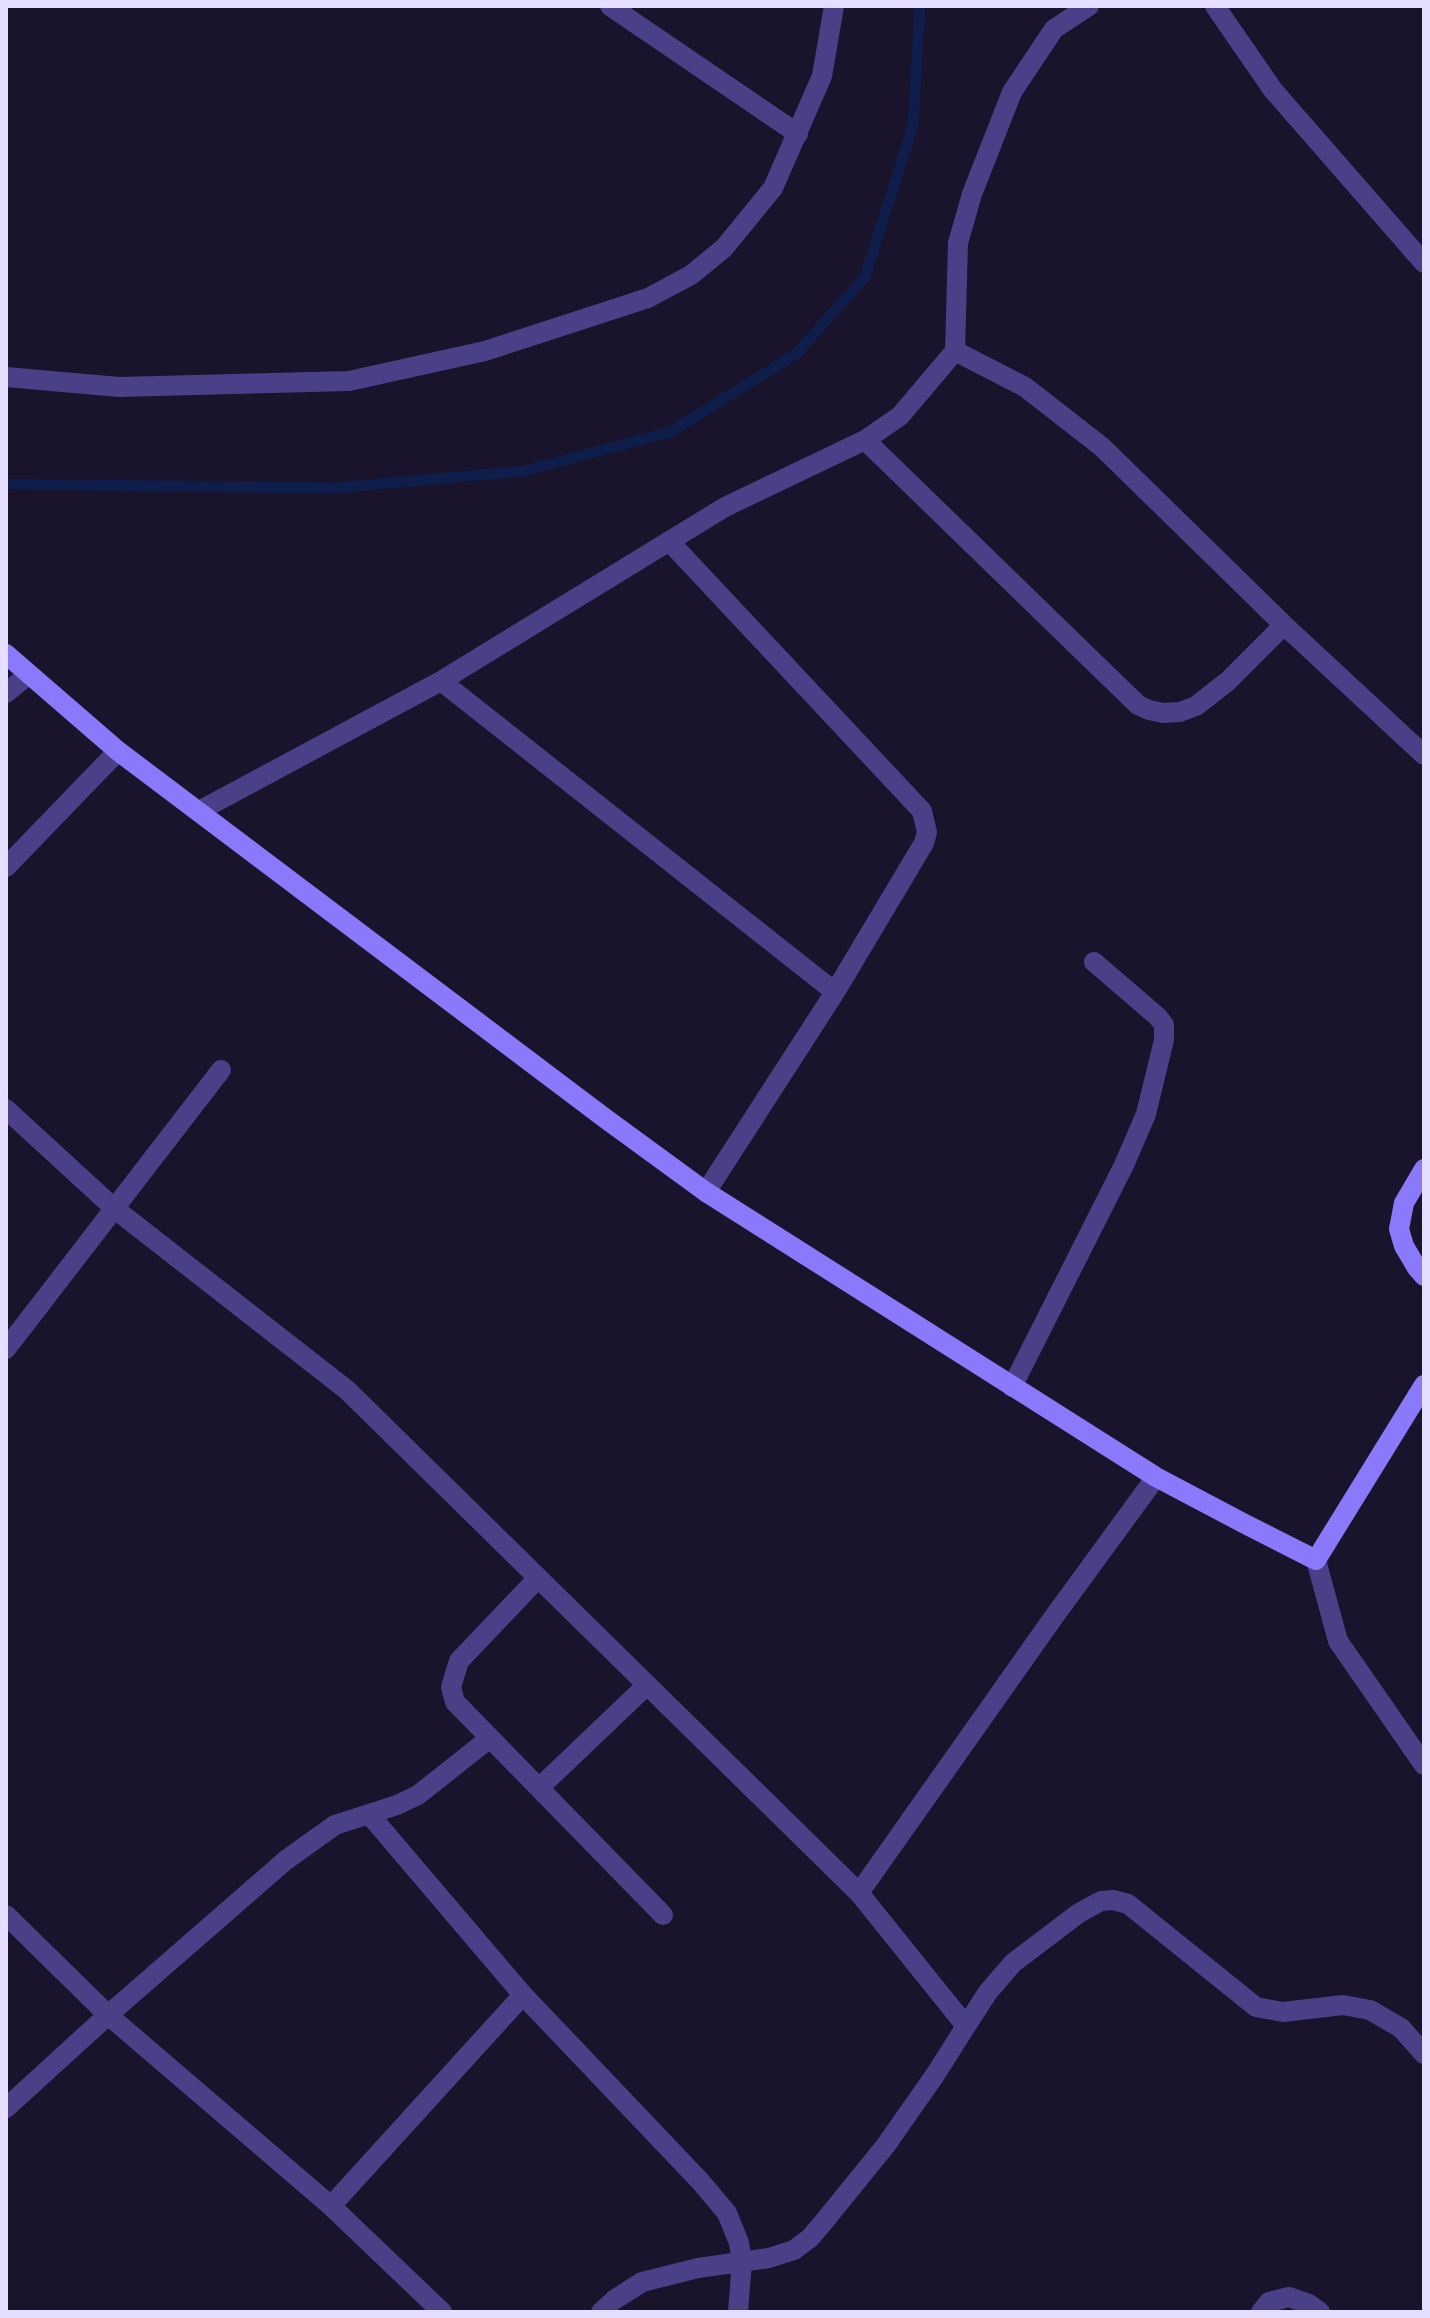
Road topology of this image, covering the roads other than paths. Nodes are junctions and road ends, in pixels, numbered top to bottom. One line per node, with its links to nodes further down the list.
1 (610, 6): 5 (street)
2 (834, 6): 5 (street)
3 (1089, 6): 7 (street)
4 (1215, 6): 6 (street)
5 (798, 134): 8 (street)
6 (1424, 263)
7 (955, 351): 9 (street); 11 (street)
8 (6, 377)
9 (865, 440): 10 (street); 11 (street)
10 (669, 541): 14 (street); 21 (street)
11 (1284, 625): 17 (street)
12 (6, 654): 13 (street)
13 (28, 675): 15 (street); 16 (street)
14 (441, 681): 18 (street); 21 (street)
15 (6, 693)
16 (118, 751): 18 (street); 19 (street)
17 (1424, 755)
18 (199, 811): 25 (street)
19 (6, 867)
20 (1094, 962): 30 (street)
21 (835, 992): 25 (street)
22 (221, 1070): 26 (street)
23 (6, 1109): 26 (street)
24 (1424, 1169): 27 (street)
25 (706, 1192): 30 (street)
26 (115, 1209): 28 (street); 33 (street)
27 (1424, 1276)
28 (6, 1349)
29 (1424, 1385): 32 (street)
30 (1012, 1387): 31 (street)
31 (1156, 1477): 32 (street); 39 (street)
32 (1316, 1560): 36 (street)
33 (538, 1578): 34 (street); 35 (street)
34 (647, 1685): 37 (street); 39 (street)
35 (490, 1738): 37 (street); 38 (street)
36 (1424, 1765)
37 (539, 1788): 41 (street)
38 (369, 1814): 42 (street); 43 (street)
39 (859, 1893): 44 (street)
40 (6, 1915): 43 (street)
41 (663, 1915)
42 (523, 1995): 47 (street); 48 (street)
43 (108, 2015): 46 (street); 47 (street)
44 (966, 2026): 45 (street); 48 (street)
45 (1424, 2054)
46 (6, 2108)
47 (331, 2206): 49 (street)
48 (742, 2261): 50 (street); 51 (street)
49 (442, 2312)
50 (601, 2312)
51 (738, 2312)
52 (1261, 2312): 53 (street)
53 (1320, 2312)

